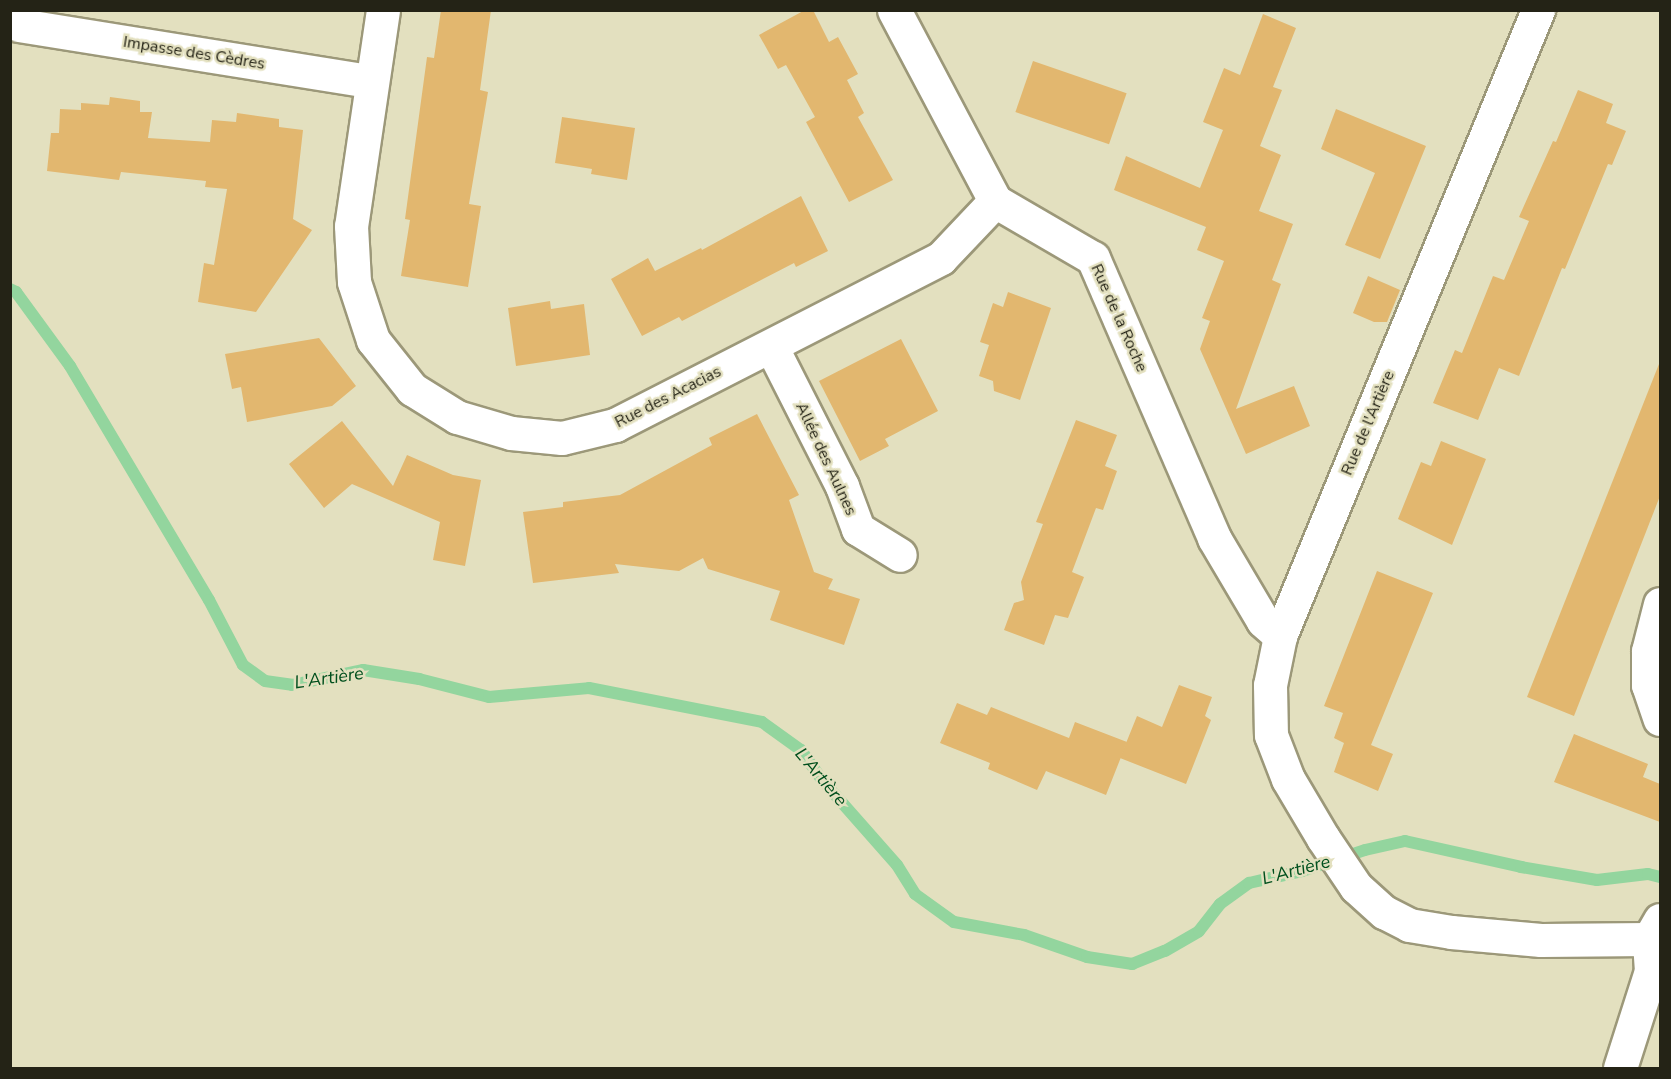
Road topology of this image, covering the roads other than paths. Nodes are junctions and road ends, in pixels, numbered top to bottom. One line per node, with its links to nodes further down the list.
1 (383, 10): 5 (street, Rue des Acacias)
2 (894, 10): 6 (street)
3 (1538, 10): 10 (street, Rue de l'Artière)
4 (19, 25): 5 (street, Impasse des Cèdres)
5 (370, 81): 7 (street, Rue des Acacias)
6 (995, 201): 7 (street, Rue des Acacias); 10 (street, Rue de la Roche)
7 (771, 346): 8 (street, Allée des Aulnes)
8 (900, 555)
9 (1660, 604): 11 (street)
10 (1280, 636): 12 (street, Rue de l'Artière)
11 (1660, 719)
12 (1655, 929): 13 (street)
13 (1620, 1068)

